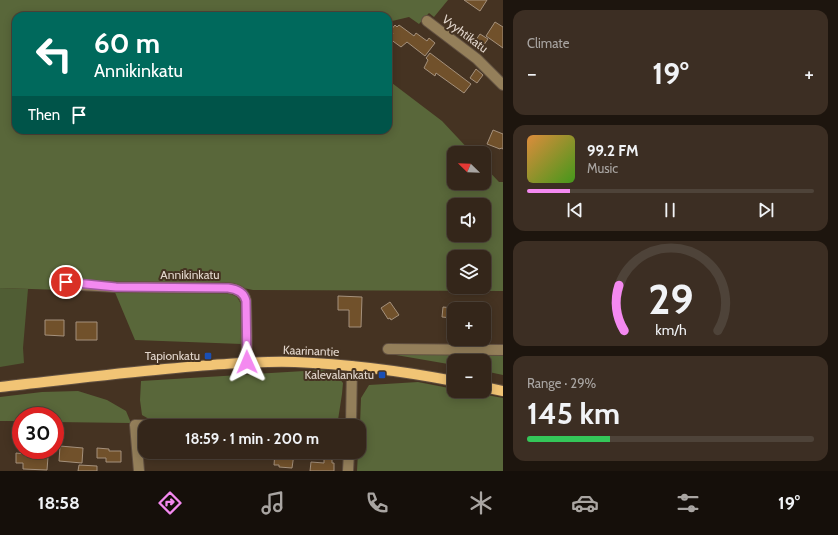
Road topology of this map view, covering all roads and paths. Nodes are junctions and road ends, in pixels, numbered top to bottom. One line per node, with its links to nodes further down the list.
1 (427, 21): 2 (street, Vyyhtikatu)
2 (503, 85)
3 (66, 282): 6 (street, Annikinkatu)
4 (388, 349): 5 (street)
5 (503, 350)
6 (247, 362): 7 (main road, Kaarinantie); 9 (main road, Kaarinantie)
7 (352, 366): 8 (main road, Kaarinantie); 12 (street)
8 (447, 380)
9 (0, 388)
10 (491, 388): 11 (main road)
11 (503, 391)
12 (351, 419)
13 (138, 425): 15 (street)
14 (349, 459): 16 (street)
15 (139, 471)
16 (348, 471)

